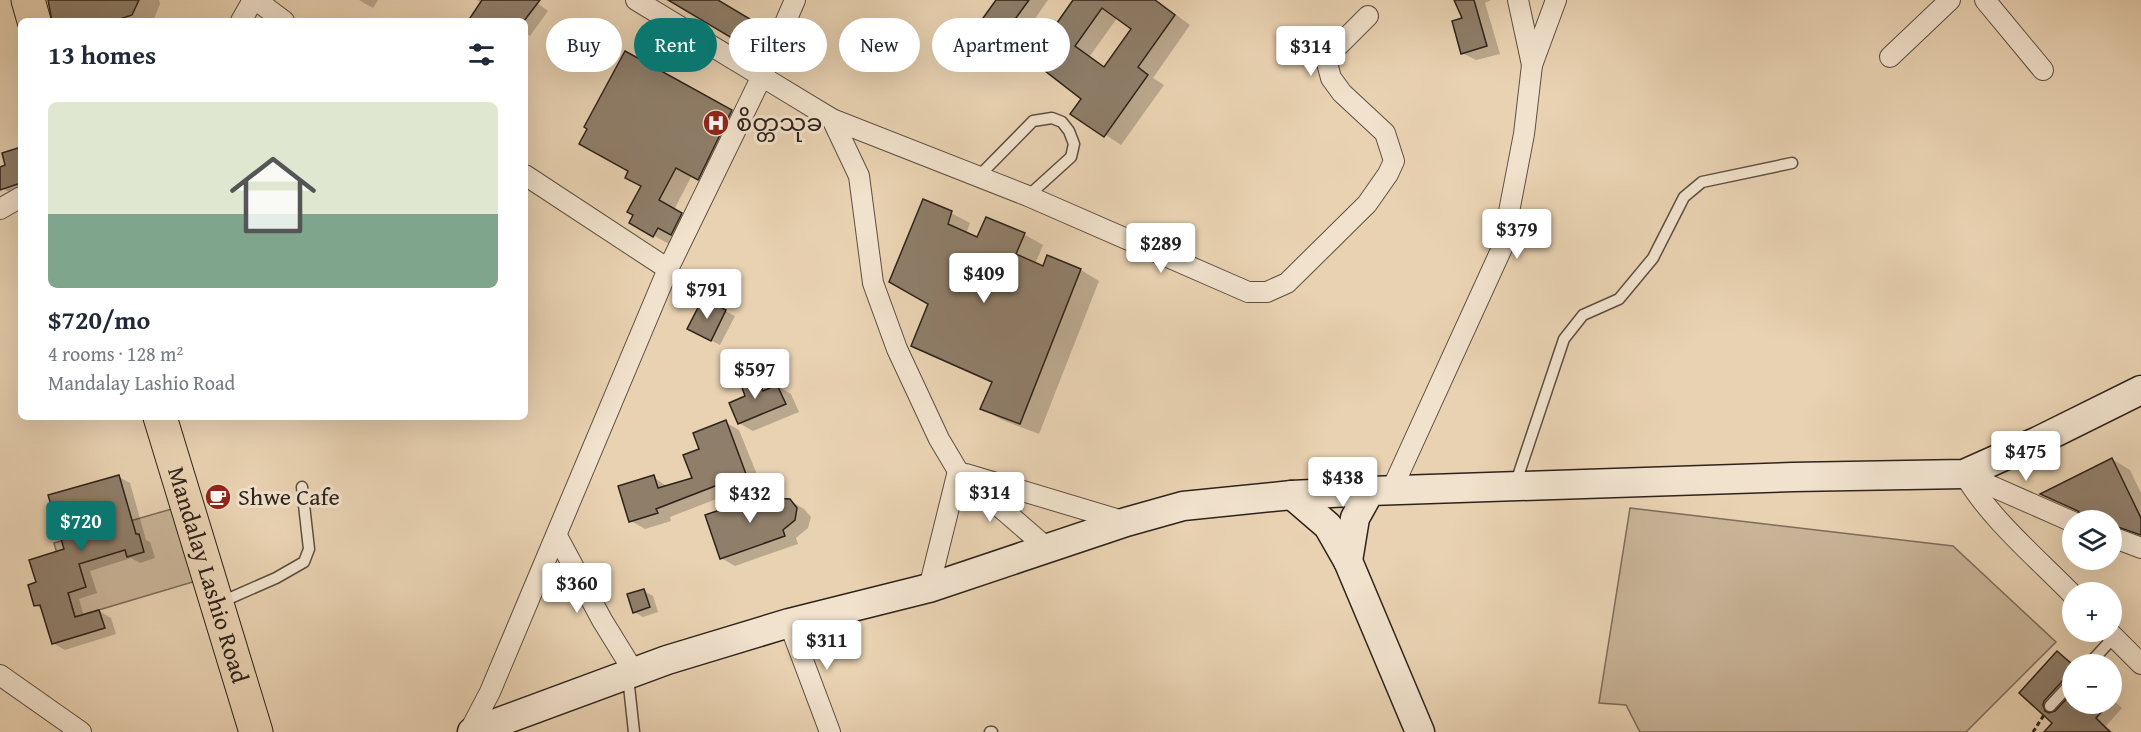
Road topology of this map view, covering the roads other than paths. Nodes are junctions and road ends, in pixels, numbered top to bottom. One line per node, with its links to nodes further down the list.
1 (28, 0): 10 (highway)
2 (255, 0): 11 (street); 12 (street)
3 (636, 0): 16 (street)
4 (795, 0): 16 (street)
5 (1518, 0): 14 (street)
6 (1556, 0): 14 (street)
7 (1950, 0): 13 (street)
8 (1985, 0): 15 (street)
9 (1368, 16): 21 (street)
10 (33, 18)
11 (244, 18)
12 (280, 18)
13 (1890, 57)
14 (1532, 65): 31 (street)
15 (2043, 70)
16 (762, 76): 17 (street); 24 (street)
17 (832, 119): 20 (street); 27 (street)
18 (1792, 163): 30 (lane)
19 (528, 176): 24 (street)
20 (978, 177): 21 (street); 21 (lane)
21 (1028, 196)
22 (18, 199): 23 (street)
23 (0, 209)
24 (668, 269): 35 (street)
25 (2141, 390): 28 (street)
26 (161, 420): 42 (highway, Mandalay Lashio Road)
27 (958, 471): 34 (street); 37 (street); 41 (street)
28 (1964, 474): 30 (street); 33 (street); 40 (street)
29 (302, 487): 42 (lane)
30 (1514, 487): 31 (street)
31 (1381, 491): 32 (street); 39 (street)
32 (1292, 495): 34 (street); 39 (street)
33 (2062, 517)
34 (1126, 522): 37 (street)
35 (557, 536): 46 (street); 52 (street)
36 (2122, 541): 38 (street)
37 (1046, 547): 41 (street)
38 (2141, 548)
39 (1348, 561): 55 (street)
40 (2062, 584)
41 (929, 588): 43 (street)
42 (216, 604): 51 (highway, Mandalay Lashio Road)
43 (789, 623): 46 (street); 54 (street)
44 (2119, 642): 45 (street)
45 (2141, 664)
46 (630, 673): 52 (street); 53 (lane)
47 (0, 675): 50 (street)
48 (2062, 693): 49 (lane)
49 (2050, 706)
50 (81, 732)
51 (256, 732)
52 (470, 732)
53 (634, 732)
54 (830, 732)
55 (1420, 732)

